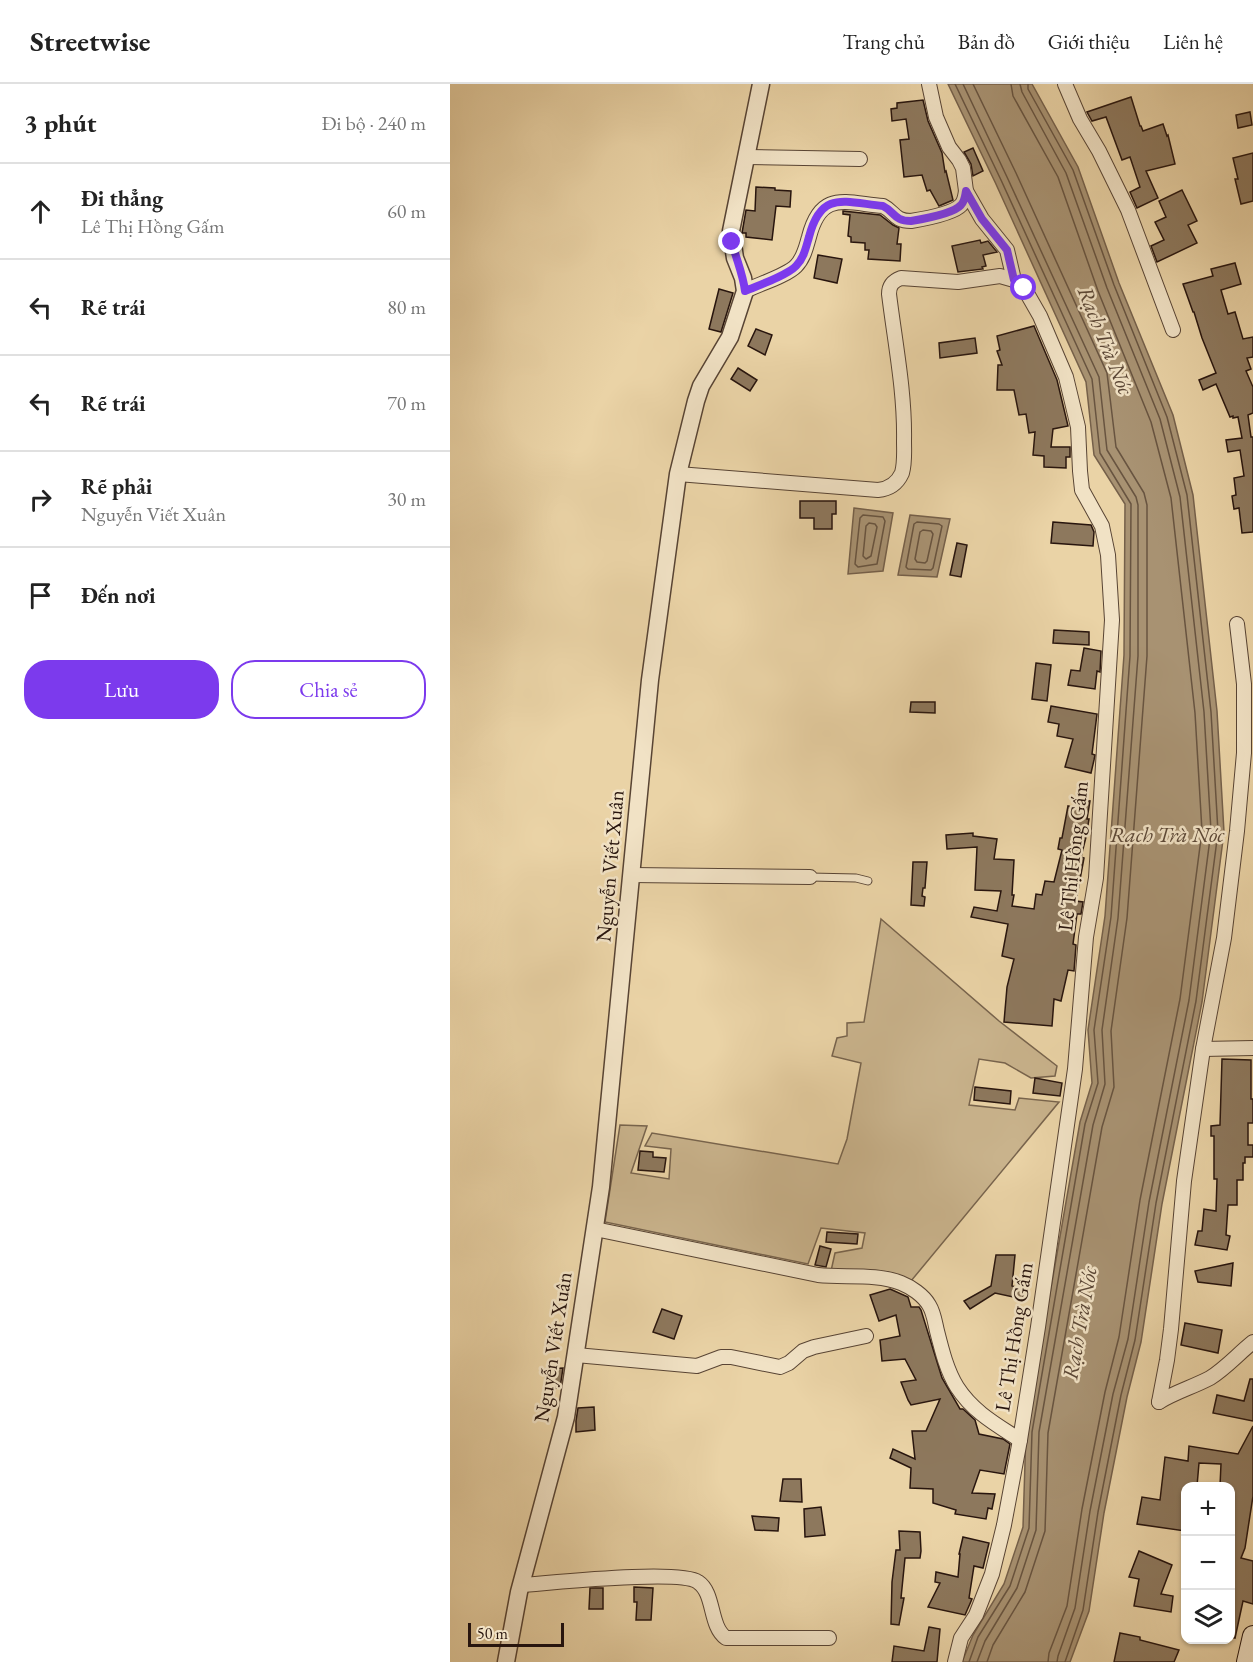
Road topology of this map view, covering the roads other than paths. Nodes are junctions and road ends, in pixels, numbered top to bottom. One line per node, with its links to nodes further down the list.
1 (761, 84): 4 (street)
2 (929, 84): 6 (street, Lê Thị Hồng Gấm)
3 (1065, 84): 9 (street)
4 (747, 157): 5 (street); 8 (street)
5 (860, 159)
6 (966, 191): 7 (street, Lê Thị Hồng Gấm); 8 (street)
7 (1014, 280): 10 (street); 21 (street, Lê Thị Hồng Gấm)
8 (745, 291): 10 (street, Nguyễn Viết Xuân)
9 (1173, 330)
10 (678, 474): 12 (street, Nguyễn Viết Xuân)
11 (1237, 624): 16 (street)
12 (632, 875): 13 (street); 17 (street, Nguyễn Viết Xuân)
13 (810, 877): 14 (lane)
14 (868, 881)
15 (1253, 1048): 16 (street)
16 (1203, 1049): 19 (street)
17 (595, 1228): 20 (street, Nguyễn Viết Xuân); 21 (street)
18 (866, 1336): 20 (street)
19 (1253, 1342)
20 (576, 1354): 22 (street, Nguyễn Viết Xuân)
21 (1020, 1440): 26 (street, Lê Thị Hồng Gấm)
22 (521, 1585): 24 (street); 25 (street, Nguyễn Viết Xuân)
23 (1253, 1636): 27 (main road)
24 (829, 1638)
25 (506, 1662)
26 (955, 1662)
27 (1247, 1662)

